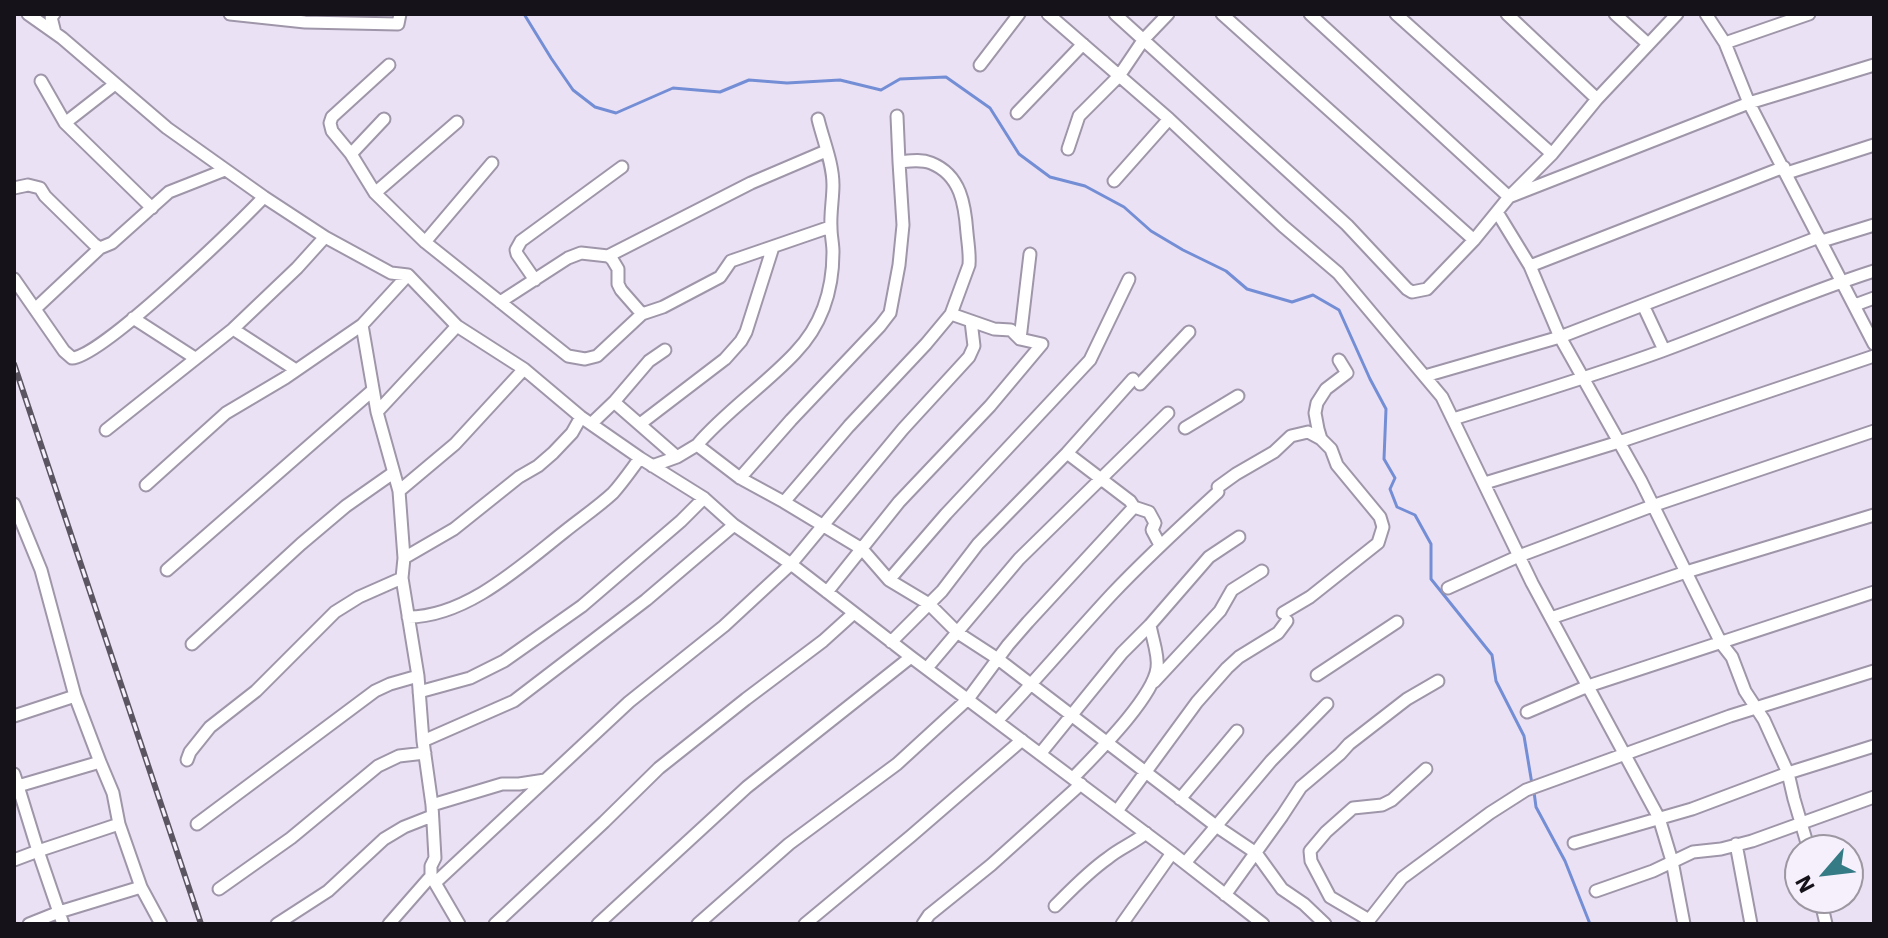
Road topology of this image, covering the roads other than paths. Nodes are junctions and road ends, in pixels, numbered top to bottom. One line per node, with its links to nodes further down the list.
1 (28, 14): 19 (street)
2 (230, 14): 17 (street)
3 (400, 14): 18 (street)
4 (1019, 14): 25 (street)
5 (1048, 14): 22 (street)
6 (1115, 14): 20 (street)
7 (1168, 14): 20 (street)
8 (1222, 14): 60 (street)
9 (1310, 14): 53 (street)
10 (1396, 14): 43 (street)
11 (1507, 14): 30 (street)
12 (1615, 14): 23 (street)
13 (1677, 14): 23 (street)
14 (1706, 14): 21 (street)
15 (1809, 14): 21 (street)
16 (54, 15): 19 (street)
17 (274, 16): 18 (street)
18 (345, 19)
19 (55, 33): 29 (street)
20 (1144, 39): 27 (street); 60 (street)
21 (1725, 43): 31 (street)
22 (1083, 44): 27 (street); 32 (street)
23 (1648, 44): 30 (street)
24 (389, 65): 42 (street)
25 (980, 65)
26 (1874, 65): 31 (street)
27 (1119, 76): 36 (street); 40 (street)
28 (41, 81): 38 (street)
29 (115, 84): 38 (street); 47 (street)
30 (1597, 99): 43 (street)
31 (1749, 103): 48 (street); 53 (street)
32 (1017, 113)
33 (897, 116): 44 (street)
34 (384, 119): 42 (street)
35 (818, 119): 41 (street)
36 (1169, 119): 49 (street); 96 (street)
37 (457, 122): 51 (street)
38 (65, 123): 54 (street)
39 (1874, 145): 48 (street)
40 (1068, 149)
41 (826, 151): 57 (street); 65 (street)
42 (351, 154): 51 (street)
43 (1552, 154): 53 (street)
44 (899, 162): 79 (street); 118 (street)
45 (492, 163): 61 (street)
46 (622, 167): 71 (street)
47 (225, 170): 52 (street); 54 (street)
48 (1785, 170): 59 (street); 66 (street)
49 (1114, 181)
50 (14, 188): 63 (street)
51 (375, 193): 61 (street)
52 (264, 197): 58 (street); 80 (street)
53 (1509, 197): 55 (street)
54 (152, 208): 63 (street)
55 (1497, 212): 60 (street); 66 (street)
56 (1874, 225): 59 (street)
57 (830, 227): 62 (street); 112 (street)
58 (325, 237): 68 (street); 84 (street)
59 (1820, 239): 72 (street); 75 (street)
60 (1474, 240)
61 (425, 242): 74 (street)
62 (773, 247): 78 (street); 106 (street)
63 (100, 248): 77 (street)
64 (1030, 254): 87 (street)
65 (608, 256): 71 (street); 78 (street)
66 (1530, 266): 86 (street)
67 (1874, 271): 72 (street)
68 (408, 275): 82 (street); 83 (street)
69 (14, 279): 77 (street)
70 (1129, 279): 141 (street)
71 (535, 280): 74 (street)
72 (1842, 281): 76 (street); 90 (street)
73 (1874, 298): 76 (street)
74 (500, 302): 78 (street)
75 (1643, 305): 86 (street); 90 (street)
76 (1855, 305): 88 (street)
77 (35, 309): 80 (street)
78 (642, 314)
79 (951, 314): 81 (street); 124 (street)
80 (133, 318): 92 (street)
81 (971, 321): 87 (street); 130 (street)
82 (362, 325): 95 (street); 98 (street)
83 (457, 326): 94 (street); 101 (street)
84 (233, 329): 92 (street); 95 (street)
85 (1189, 332): 113 (street)
86 (1560, 337): 96 (street); 97 (street)
87 (1020, 339): 133 (street)
88 (1874, 344)
89 (665, 350): 100 (street)
90 (1664, 350): 97 (street)
91 (1874, 356): 111 (street)
92 (195, 358): 108 (street)
93 (1339, 360): 110 (street)
94 (524, 369): 103 (street); 122 (street)
95 (296, 370): 121 (street)
96 (1425, 376): 104 (street)
97 (1584, 378): 104 (street); 111 (street)
98 (373, 390): 101 (street); 137 (street)
99 (1238, 396): 107 (street)
100 (614, 402): 105 (street); 106 (street)
101 (377, 412): 117 (street)
102 (1168, 413): 119 (street)
103 (581, 417): 105 (street); 135 (street)
104 (1453, 419): 120 (street)
105 (591, 424): 115 (street)
106 (640, 424): 114 (street)
107 (1185, 428)
108 (106, 430)
109 (1874, 431): 126 (street)
110 (1321, 439): 132 (street); 184 (street)
111 (1619, 442): 120 (street); 126 (street)
112 (697, 445): 114 (street); 118 (street)
113 (1067, 453): 119 (street); 145 (street)
114 (677, 457): 116 (street)
115 (640, 458): 116 (street); 147 (street)
116 (652, 466): 123 (street)
117 (393, 473): 122 (street); 154 (street)
118 (740, 478): 124 (street)
119 (1101, 478): 127 (street); 151 (street)
120 (1485, 483): 134 (street)
121 (146, 485)
122 (399, 491): 135 (street)
123 (704, 498): 129 (street); 165 (street)
124 (784, 502): 130 (street)
125 (14, 504): 166 (street)
126 (1652, 506): 134 (street); 139 (street)
127 (1134, 507): 132 (street); 156 (street)
128 (1874, 515): 139 (street)
129 (734, 525): 136 (street); 178 (street)
130 (825, 525): 133 (street); 136 (street)
131 (1239, 537): 150 (street)
132 (1160, 545): 163 (street)
133 (862, 549): 141 (street); 143 (street)
134 (1519, 556): 142 (street); 148 (street)
135 (404, 558): 140 (street)
136 (791, 564): 143 (street); 186 (street)
137 (167, 570)
138 (1262, 571): 162 (street)
139 (1686, 572): 148 (street); 153 (street)
140 (402, 578): 147 (street); 181 (street)
141 (889, 580): 145 (street)
142 (1448, 588)
143 (827, 592): 146 (street)
144 (1874, 592): 153 (street)
145 (929, 604): 151 (street); 152 (street)
146 (854, 613): 152 (street); 221 (street)
147 (408, 617): 160 (street)
148 (1551, 618): 164 (street)
149 (1397, 622): 159 (street)
150 (1150, 625): 162 (street); 172 (street)
151 (958, 633): 156 (street); 157 (street)
152 (891, 642): 155 (street)
153 (1721, 643): 164 (street); 169 (street)
154 (192, 644)
155 (911, 657): 157 (street); 222 (street)
156 (998, 659): 163 (street); 167 (street)
157 (927, 668): 167 (street)
158 (1874, 671): 169 (street)
159 (1317, 675)
160 (418, 676): 165 (street); 196 (street)
161 (1438, 681): 204 (street)
162 (1154, 683): 176 (street)
163 (1032, 684): 172 (street); 173 (street)
164 (1588, 686): 170 (street); 179 (street)
165 (419, 692): 178 (street)
166 (75, 696): 171 (street); 182 (street)
167 (968, 699): 173 (street); 223 (street)
168 (1327, 704): 197 (street)
169 (1755, 708): 179 (street); 185 (street)
170 (1527, 712)
171 (14, 716)
172 (1072, 717): 176 (street); 180 (street)
173 (997, 721): 175 (street)
174 (1237, 731): 190 (street)
175 (1022, 740): 180 (street); 224 (street)
176 (1105, 743): 184 (street); 187 (street)
177 (1874, 746): 185 (street)
178 (424, 747): 191 (street); 210 (street)
179 (1625, 753): 193 (street); 215 (street)
180 (1040, 754): 187 (street)
181 (187, 760)
182 (100, 762): 188 (street); 195 (street)
183 (1426, 769): 215 (street)
184 (1146, 773): 190 (street); 192 (street)
185 (1788, 773): 193 (street); 194 (street)
186 (546, 780): 191 (street); 208 (street)
187 (1077, 781): 192 (street); 225 (street)
188 (15, 783): 202 (street)
189 (1874, 797): 194 (street)
190 (1180, 799): 197 (street)
191 (432, 810): 208 (street); 218 (street)
192 (1117, 811): 198 (street)
193 (1659, 818): 200 (street); 206 (street)
194 (1802, 822): 199 (street); 201 (street)
195 (119, 824): 202 (street); 209 (street)
196 (197, 824)
197 (1216, 826): 204 (street); 207 (street)
198 (1146, 833): 203 (street); 213 (street)
199 (1805, 834)
200 (1574, 843)
201 (1736, 844): 206 (street); 230 (street)
202 (38, 851): 205 (street); 214 (street)
203 (1172, 853): 207 (street); 226 (street)
204 (1256, 853): 212 (street); 228 (street)
205 (14, 860)
206 (1672, 861): 211 (street); 229 (street)
207 (1185, 863): 212 (street)
208 (433, 879): 219 (street); 220 (street)
209 (141, 887): 214 (street); 217 (street)
210 (219, 889)
211 (1596, 891)
212 (1225, 895): 227 (street)
213 (1055, 906)
214 (61, 918): 216 (street)
215 (1368, 922)
216 (29, 924)
217 (161, 924)
218 (277, 924)
219 (389, 924)
220 (459, 924)
221 (495, 924)
222 (598, 924)
223 (698, 924)
224 (805, 924)
225 (923, 924)
226 (1122, 924)
227 (1263, 924)
228 (1325, 924)
229 (1684, 924)
230 (1751, 924)

